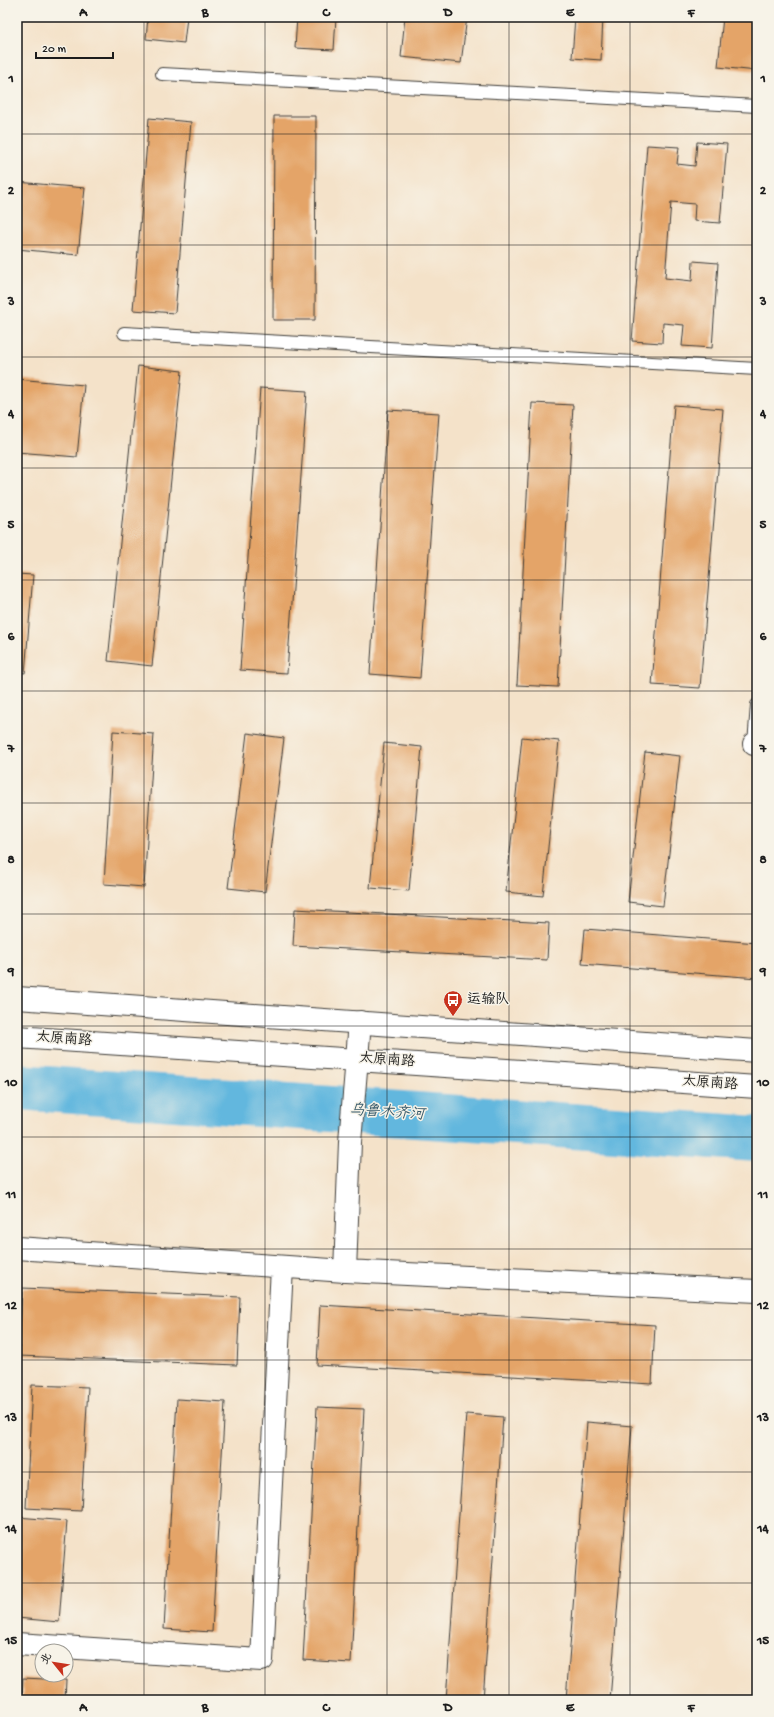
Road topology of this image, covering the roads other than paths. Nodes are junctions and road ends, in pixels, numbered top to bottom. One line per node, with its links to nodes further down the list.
1 (162, 74): 2 (lane)
2 (757, 106)
3 (124, 333): 4 (lane)
4 (757, 369)
5 (757, 705): 6 (lane)
6 (755, 744)
7 (17, 998): 8 (street)
8 (360, 1022): 10 (street); 11 (street)
9 (17, 1037): 11 (street, 太原南路)
10 (757, 1051)
11 (357, 1059): 12 (street, 太原南路); 15 (street)
12 (757, 1087)
13 (17, 1248): 14 (street)
14 (282, 1267): 15 (street); 17 (street)
15 (345, 1271): 16 (street)
16 (757, 1291)
17 (17, 1644)

